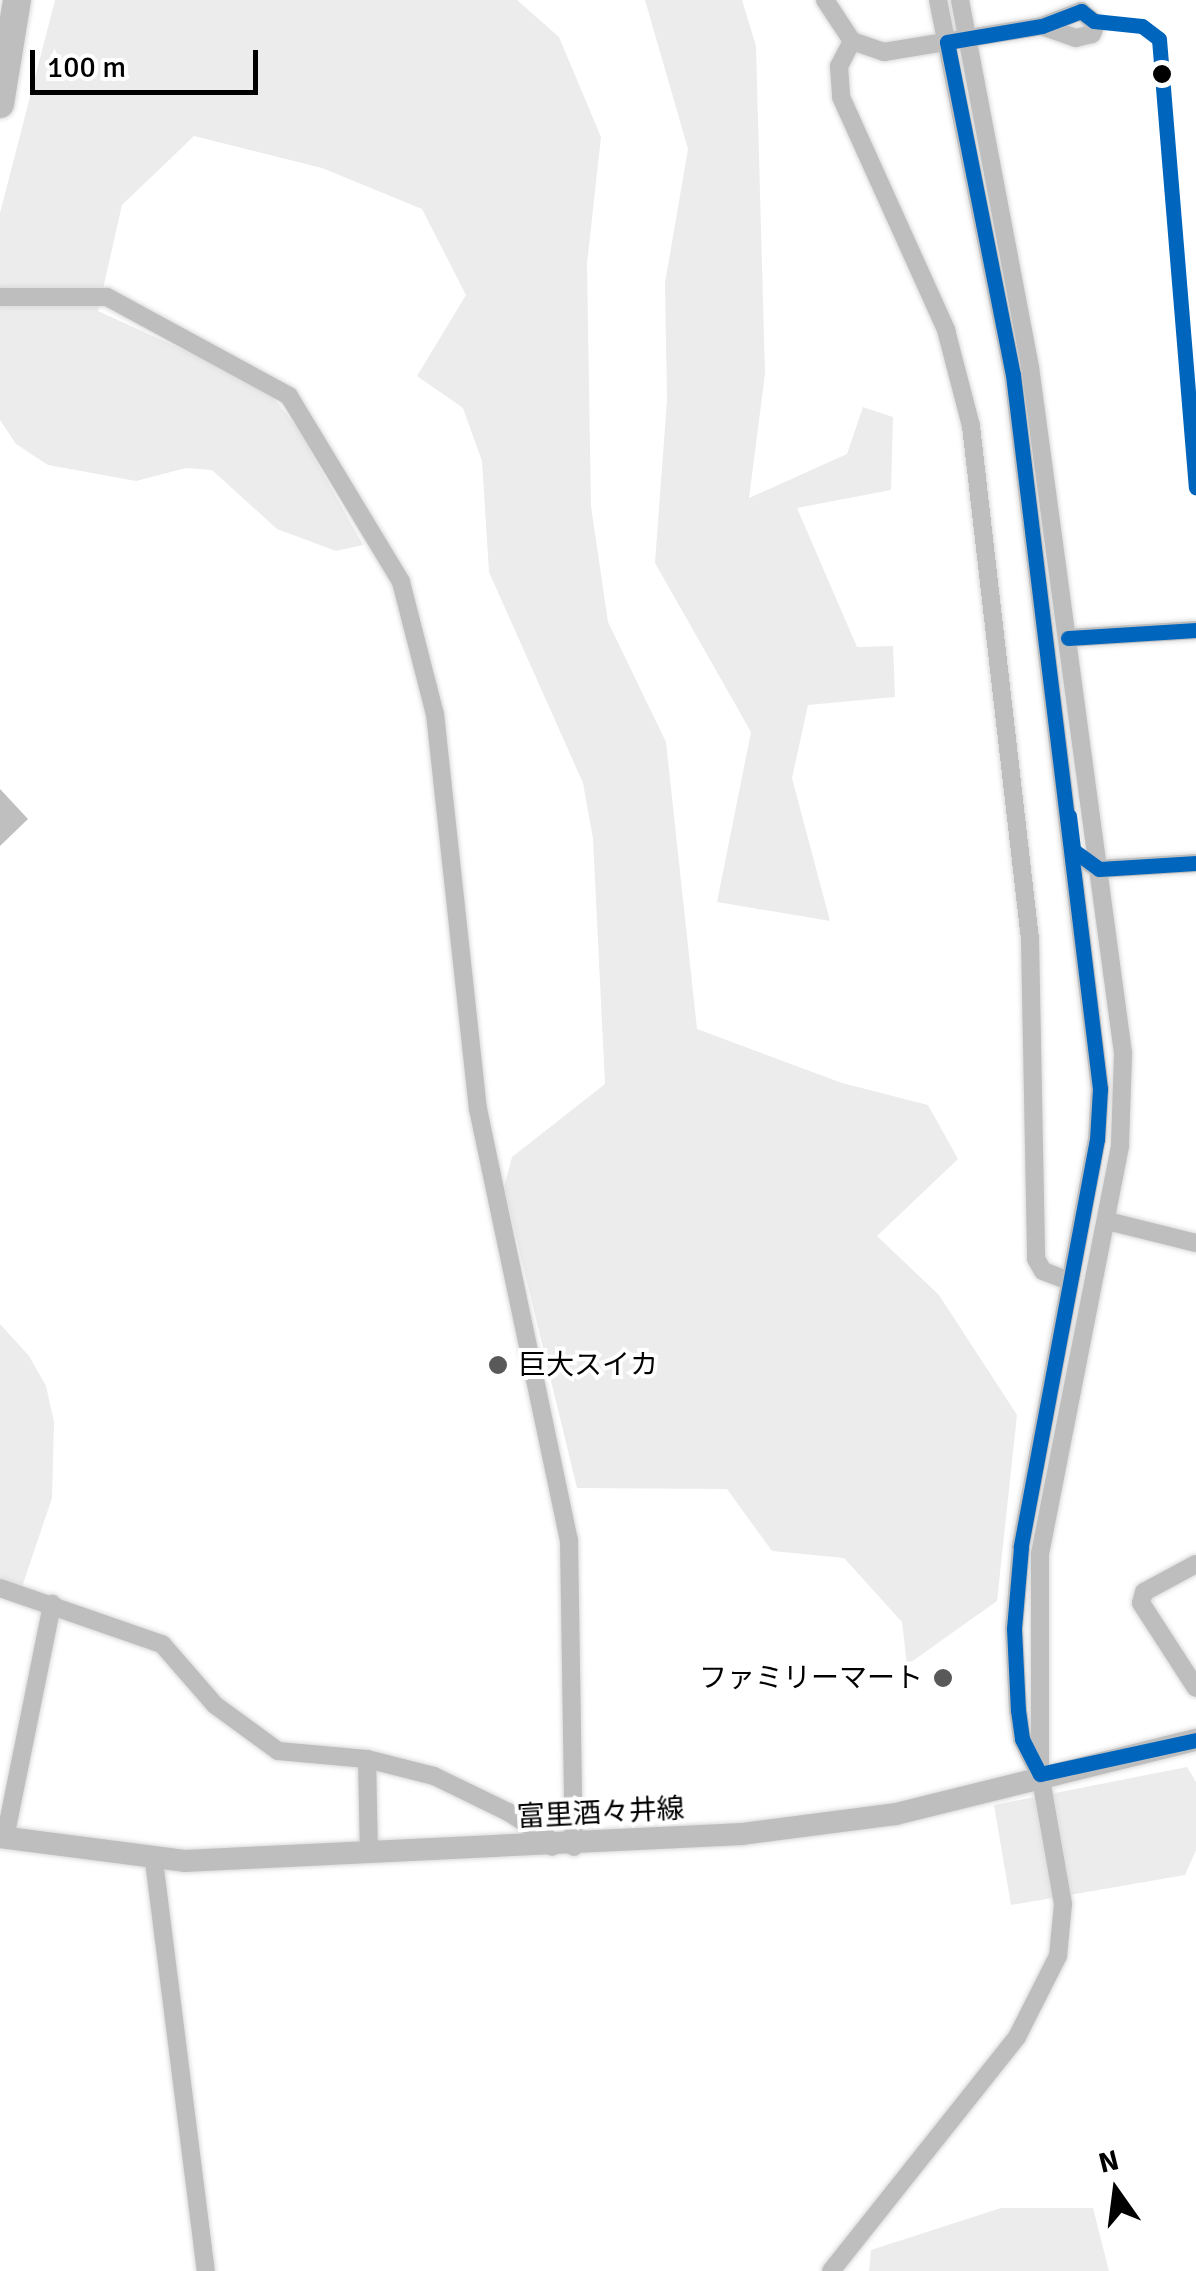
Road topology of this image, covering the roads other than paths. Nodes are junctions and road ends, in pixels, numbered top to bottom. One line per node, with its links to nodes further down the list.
1 (16, 0): 9 (highway)
2 (825, 0): 7 (street)
3 (938, 0): 8 (street)
4 (960, 0): 6 (street)
5 (1042, 26): 6 (street)
6 (967, 38): 8 (street); 12 (street)
7 (852, 41): 8 (street); 19 (street)
8 (947, 42): 13 (street)
9 (0, 104)
10 (6, 298): 28 (street)
11 (1196, 630): 12 (street)
12 (1068, 638): 15 (street)
13 (1073, 850): 15 (street); 16 (street)
14 (1196, 863): 15 (street)
15 (1099, 869): 16 (street); 17 (street)
16 (1083, 919): 19 (street)
17 (1108, 1222): 18 (street); 26 (street)
18 (1196, 1242)
19 (1069, 1281): 26 (street)
20 (1196, 1564): 23 (street)
21 (0, 1588): 22 (street)
22 (52, 1604): 25 (street); 27 (street)
23 (1196, 1688)
24 (1196, 1740): 26 (main road, 富里酒々井線)
25 (367, 1759): 28 (street); 29 (street)
26 (1040, 1774): 28 (main road, 富里酒々井線); 32 (street)
27 (2, 1838): 30 (main road, 富里酒々井線)
28 (563, 1847): 29 (main road, 富里酒々井線)
29 (369, 1852): 30 (main road, 富里酒々井線)
30 (154, 1861): 31 (street)
31 (206, 2271)
32 (831, 2271)

